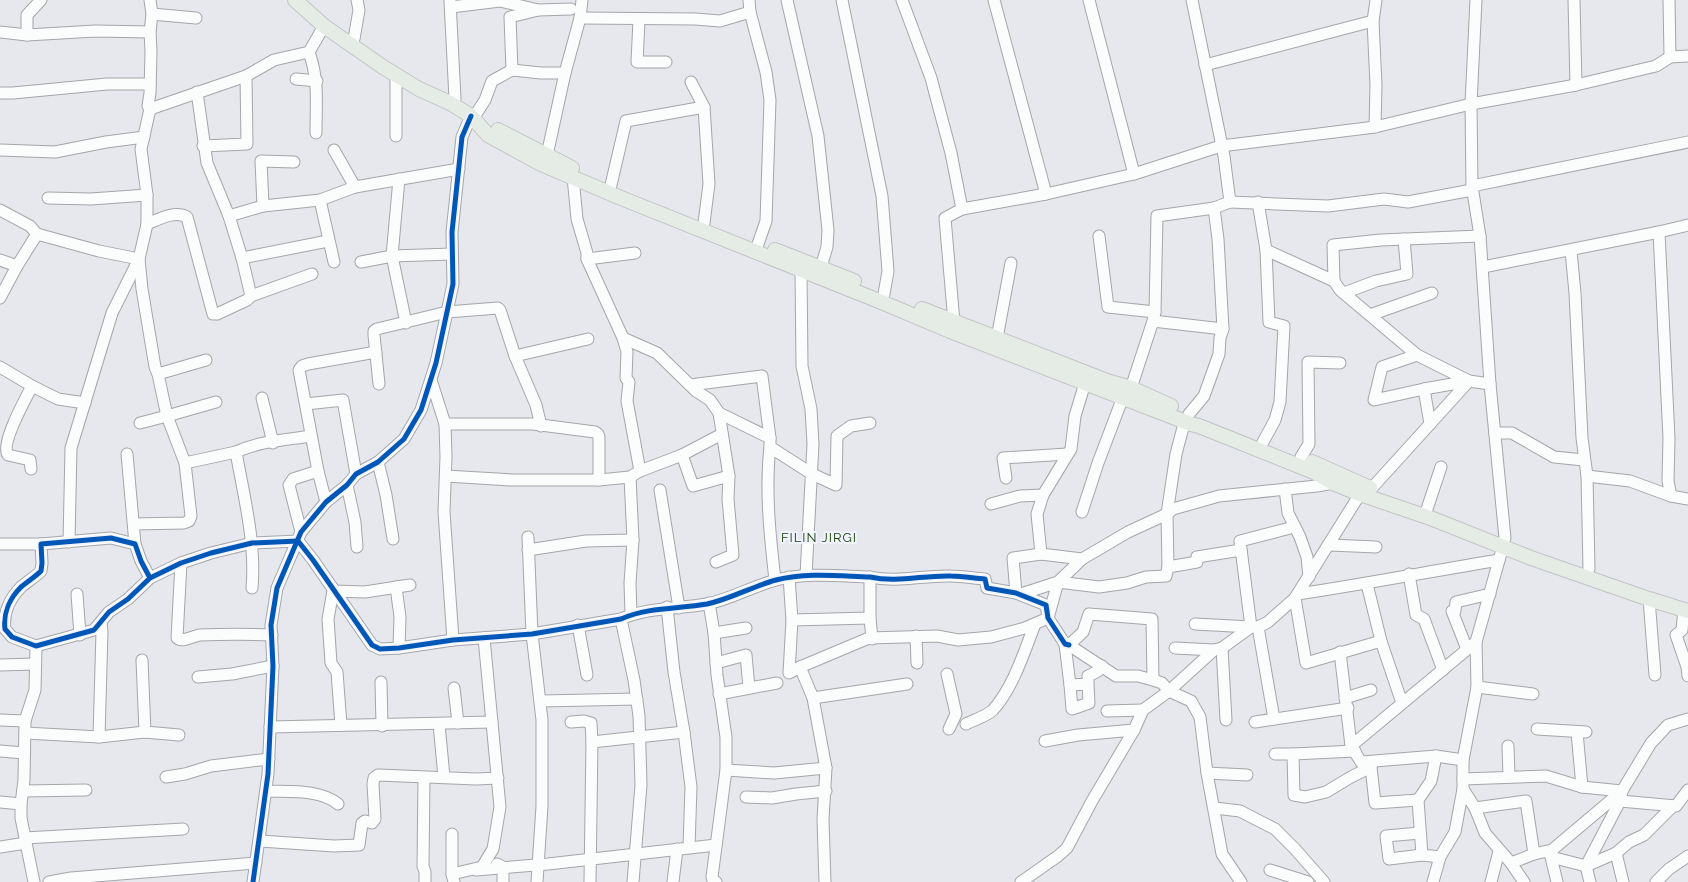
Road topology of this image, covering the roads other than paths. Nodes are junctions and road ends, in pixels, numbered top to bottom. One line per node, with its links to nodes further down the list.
1 (41, 0): 28 (street)
2 (150, 0): 21 (street)
3 (295, 0): 25 (main road)
4 (302, 0): 29 (main road)
5 (357, 0): 29 (street)
6 (749, 0): 20 (street)
7 (787, 0): 103 (street)
8 (842, 0): 110 (street)
9 (902, 0): 77 (street)
10 (994, 0): 69 (street)
11 (1089, 0): 63 (street)
12 (1192, 0): 34 (street)
13 (1376, 0): 24 (street)
14 (1476, 0): 47 (street)
15 (1574, 0): 43 (street)
16 (1668, 0): 32 (street)
17 (451, 3): 19 (street); 46 (street)
18 (577, 7): 19 (street); 23 (street); 36 (street)
19 (538, 10): 35 (street)
20 (750, 12): 23 (street); 89 (street)
21 (152, 14): 22 (street); 27 (street)
22 (196, 18)
23 (639, 20): 33 (street)
24 (1373, 21): 34 (street); 51 (street)
25 (324, 26): 30 (street); 37 (main road)
26 (0, 32): 28 (street)
27 (150, 32): 28 (street); 42 (street)
28 (27, 35)
29 (354, 39): 46 (main road)
30 (309, 52): 38 (street); 40 (street)
31 (1688, 56): 32 (street)
32 (1670, 57): 43 (street)
33 (666, 62)
34 (1205, 65): 57 (street)
35 (512, 70): 36 (street); 50 (street)
36 (565, 73): 60 (street)
37 (396, 75): 50 (main road); 53 (street)
38 (246, 76): 44 (street); 56 (street)
39 (296, 79): 40 (street)
40 (317, 81): 52 (street)
41 (691, 82): 48 (street)
42 (150, 84): 45 (street); 49 (street)
43 (1576, 84): 47 (street)
44 (197, 92): 49 (street); 56 (street)
45 (0, 93)
46 (455, 99): 50 (main road)
47 (1471, 104): 51 (street); 68 (street)
48 (704, 107): 66 (street); 81 (street)
49 (150, 109): 54 (street)
50 (473, 117): 60 (main road); 62 (street); 64 (main road)
51 (1375, 127): 57 (street)
52 (316, 134)
53 (396, 136)
54 (144, 137): 58 (street); 70 (street)
55 (1688, 142): 68 (street)
56 (203, 146): 79 (street)
57 (1221, 146): 63 (street); 73 (street)
58 (0, 150)
59 (334, 150): 67 (street)
60 (547, 155): 66 (main road)
61 (294, 162): 75 (street)
62 (459, 168): 65 (street); 93 (street)
63 (1134, 174): 69 (street)
64 (573, 177): 97 (street); 105 (main road)
65 (399, 179): 67 (street); 94 (street)
66 (611, 185): 81 (main road)
67 (355, 187): 72 (street)
68 (1472, 188): 74 (street); 86 (street)
69 (1046, 194): 77 (street)
70 (147, 195): 71 (street); 80 (street)
71 (48, 198)
72 (320, 200): 75 (street); 88 (street)
73 (1230, 202): 74 (street); 76 (street)
74 (1258, 202): 90 (street)
75 (263, 206): 79 (street)
76 (1214, 208): 115 (street); 118 (street)
77 (962, 209): 116 (street)
78 (0, 210): 84 (street)
79 (228, 216): 95 (street)
80 (147, 224): 96 (street); 111 (street)
81 (704, 224): 89 (main road)
82 (1688, 224): 83 (street)
83 (1659, 232): 91 (street); 183 (street)
84 (37, 234): 96 (street); 102 (street)
85 (1099, 236): 115 (street)
86 (1480, 236): 87 (street); 104 (street)
87 (1404, 239): 107 (street); 108 (street)
88 (328, 241): 95 (street); 99 (street)
89 (758, 244): 103 (main road)
90 (1266, 250): 107 (street); 154 (street)
91 (1570, 251): 104 (street); 162 (street)
92 (635, 253): 97 (street)
93 (452, 254): 94 (street); 113 (street)
94 (392, 256): 100 (street); 117 (street)
95 (242, 258): 111 (street)
96 (139, 259): 129 (street); 141 (street)
97 (588, 259): 119 (street)
98 (0, 260): 102 (street)
99 (334, 262)
100 (361, 262)
101 (1011, 263): 120 (street)
102 (17, 266): 112 (street)
103 (821, 267): 110 (main road)
104 (1483, 267): 134 (street)
105 (801, 270): 127 (main road); 170 (street)
106 (312, 274): 111 (street)
107 (1334, 281): 108 (street)
108 (1344, 293): 114 (street)
109 (1432, 293): 114 (street)
110 (884, 294): 116 (main road)
111 (251, 296)
112 (0, 298)
113 (447, 312): 117 (street); 123 (street); 130 (street)
114 (1370, 315): 124 (street)
115 (1154, 317): 118 (street); 138 (street)
116 (954, 322): 120 (main road)
117 (406, 323): 122 (street)
118 (1223, 329): 145 (street)
119 (623, 338): 135 (street); 168 (street)
120 (997, 338): 127 (main road)
121 (588, 339): 123 (street)
122 (376, 352): 133 (street); 142 (street)
123 (515, 356): 150 (street)
124 (1418, 356): 131 (street); 137 (street)
125 (206, 360): 129 (street)
126 (1340, 363): 161 (street)
127 (1056, 366): 132 (main road); 138 (main road)
128 (0, 367): 136 (street)
129 (158, 374): 144 (street)
130 (431, 379): 148 (street); 163 (street)
131 (1468, 380): 134 (street); 137 (street); 149 (street)
132 (1085, 383): 138 (main road); 159 (street)
133 (379, 384)
134 (1490, 384): 151 (street)
135 (690, 385): 143 (street); 156 (street)
136 (32, 386): 141 (street); 166 (street)
137 (1424, 389): 149 (street)
138 (1127, 393): 145 (main road); 188 (street)
139 (262, 398): 155 (street)
140 (216, 402): 144 (street)
141 (85, 403): 196 (street)
142 (306, 404): 153 (street); 169 (street)
143 (719, 413): 152 (street); 156 (street)
144 (167, 416): 146 (street); 164 (street)
145 (1187, 417): 154 (main road); 177 (main road); 189 (street)
146 (140, 423)
147 (870, 423): 170 (street)
148 (445, 424): 150 (street); 171 (street)
149 (1430, 424): 181 (street)
150 (541, 426): 176 (street)
151 (1495, 433): 162 (street); 197 (street)
152 (722, 434): 160 (street); 172 (street)
153 (311, 436): 155 (street); 167 (street)
154 (1263, 442): 161 (main road)
155 (272, 443): 157 (street)
156 (770, 443): 170 (street); 220 (street)
157 (236, 452): 164 (street); 198 (street)
158 (127, 454): 190 (street)
159 (1067, 454): 175 (street); 182 (street)
160 (682, 455): 168 (street); 172 (street)
161 (1301, 457): 181 (main road)
162 (1584, 460): 173 (street)
163 (378, 462): 169 (street); 194 (street)
164 (185, 463): 190 (street)
165 (1440, 467): 187 (street)
166 (31, 468)
167 (318, 471): 185 (street); 192 (street)
168 (640, 471): 174 (street)
169 (356, 474): 178 (street)
170 (812, 474): 215 (street)
171 (446, 476): 176 (street); 254 (street)
172 (729, 476): 210 (street)
173 (1588, 476): 183 (street); 213 (street)
174 (630, 477): 176 (street); 195 (street)
175 (1006, 478)
176 (599, 480)
177 (1333, 483): 179 (street); 181 (main road)
178 (347, 485): 185 (street); 203 (street)
179 (1285, 489): 189 (street); 191 (street)
180 (660, 490): 234 (street)
181 (1366, 492): 187 (main road); 197 (main road); 202 (street)
182 (1043, 495): 186 (street); 207 (street)
183 (1671, 496): 184 (street)
184 (1688, 499)
185 (326, 502): 192 (street)
186 (991, 504)
187 (1427, 509): 197 (main road)
188 (1082, 512)
189 (1167, 514): 208 (street); 212 (street)
190 (134, 524): 201 (street)
191 (1294, 527): 206 (street); 218 (street)
192 (300, 536): 198 (street); 226 (street); 250 (street)
193 (528, 537): 205 (street)
194 (394, 539)
195 (633, 540): 205 (street); 237 (street)
196 (69, 542): 200 (street); 201 (street)
197 (1504, 542): 209 (street); 213 (main road); 231 (main road)
198 (252, 543): 211 (street); 225 (street)
199 (0, 544): 200 (street)
200 (41, 544): 236 (street)
201 (135, 544): 219 (street)
202 (1330, 545): 204 (street); 218 (street)
203 (357, 547)
204 (1376, 547)
205 (528, 550): 249 (street)
206 (1241, 550): 212 (street); 245 (street)
207 (1042, 554): 208 (street); 227 (street)
208 (1082, 559): 221 (street)
209 (1499, 560): 214 (street); 229 (street)
210 (716, 562)
211 (181, 564): 219 (street); 250 (street)
212 (1168, 567): 221 (street)
213 (1589, 569): 235 (main road)
214 (1409, 574): 222 (street); 272 (street)
215 (806, 575): 216 (street); 217 (street)
216 (789, 577): 220 (street); 240 (street)
217 (870, 577): 227 (street); 238 (street)
218 (1309, 577): 230 (street)
219 (150, 578): 241 (street)
220 (775, 580): 232 (street)
221 (1058, 582): 227 (street); 239 (street)
222 (1367, 584): 230 (street); 255 (street)
223 (410, 585): 224 (street)
224 (396, 587): 226 (street); 259 (street)
225 (252, 588)
226 (333, 591): 259 (street); 309 (street)
227 (1019, 593): 239 (street)
228 (77, 594): 248 (street)
229 (1490, 594): 256 (street); 262 (street)
230 (1296, 596): 245 (street); 263 (street)
231 (1649, 599): 235 (main road); 275 (street)
232 (709, 603): 234 (street); 247 (street)
233 (667, 608): 234 (street); 237 (street); 316 (street)
234 (679, 608)
235 (1687, 608): 276 (street)
236 (3, 609): 258 (street)
237 (626, 616): 244 (street); 292 (street)
238 (870, 618): 240 (street); 253 (street)
239 (1048, 618): 242 (street); 257 (street)
240 (792, 620): 271 (street)
241 (101, 623): 248 (street); 319 (street)
242 (1035, 624): 251 (street); 308 (street)
243 (1195, 624): 245 (street)
244 (578, 625): 249 (street); 273 (street)
245 (1255, 627): 261 (street); 298 (street)
246 (746, 628): 247 (street)
247 (714, 633): 265 (street)
248 (80, 634): 258 (street)
249 (532, 634): 252 (street); 293 (street)
250 (272, 635): 269 (street)
251 (916, 636): 253 (street); 266 (street)
252 (484, 638): 254 (street); 303 (street)
253 (872, 639): 271 (street)
254 (453, 640): 259 (street)
255 (1381, 641): 263 (street); 295 (street)
256 (1476, 642): 262 (street); 284 (street)
257 (1067, 645): 270 (street); 278 (street); 283 (street)
258 (36, 646): 267 (street)
259 (399, 648)
260 (1175, 648): 261 (street)
261 (1218, 649): 288 (street); 301 (street)
262 (1467, 649): 272 (street)
263 (1340, 652): 294 (street)
264 (142, 660): 315 (street)
265 (716, 663): 286 (street); 289 (street)
266 (917, 663)
267 (35, 664): 268 (street); 302 (street)
268 (0, 666)
269 (273, 666): 277 (street); 311 (street)
270 (1102, 666): 278 (street); 282 (street)
271 (800, 667): 291 (street)
272 (1443, 670): 295 (street)
273 (587, 674)
274 (947, 674): 312 (street)
275 (1655, 675)
276 (1688, 676)
277 (198, 677)
278 (1153, 680): 288 (street)
279 (381, 682): 310 (street)
280 (778, 682): 286 (street)
281 (907, 684): 291 (street)
282 (1088, 684): 283 (street); 283 (street)
283 (1070, 685)
284 (1477, 687): 290 (street); 331 (street)
285 (454, 688): 306 (street)
286 (749, 688): 289 (street)
287 (1371, 690): 294 (street)
288 (1168, 691): 296 (street); 335 (street)
289 (720, 694): 334 (street)
290 (1533, 694)
291 (813, 698): 333 (street)
292 (637, 699): 293 (street); 320 (street)
293 (541, 701): 379 (street)
294 (1346, 703): 298 (street); 324 (street)
295 (1402, 703): 324 (street)
296 (1143, 710): 297 (street); 314 (street)
297 (1107, 711)
298 (1274, 719): 305 (street)
299 (1688, 719): 350 (street)
300 (0, 720): 302 (street)
301 (1226, 720)
302 (26, 721): 317 (street)
303 (492, 722): 306 (street); 341 (street)
304 (571, 722): 322 (street)
305 (1255, 722)
306 (458, 723): 307 (street)
307 (439, 724): 310 (street); 340 (street)
308 (966, 724)
309 (341, 725): 310 (street); 311 (street)
310 (382, 726)
311 (270, 727): 330 (street)
312 (949, 729)
313 (1537, 729): 343 (street)
314 (1134, 730): 321 (street); 396 (street)
315 (145, 732): 318 (street); 319 (street)
316 (684, 732): 320 (street); 365 (street)
317 (25, 733): 319 (street); 326 (street)
318 (179, 735)
319 (98, 737)
320 (639, 738): 322 (street); 369 (street)
321 (1045, 741)
322 (592, 742): 376 (street)
323 (1508, 746): 337 (street)
324 (1353, 748): 328 (street); 332 (street)
325 (0, 751): 326 (street)
326 (24, 753): 346 (street)
327 (1275, 754): 328 (street)
328 (1293, 754): 332 (street)
329 (1436, 756): 331 (street); 332 (street); 351 (street)
330 (269, 760): 338 (street); 347 (street)
331 (1463, 760): 342 (street)
332 (1366, 765): 351 (street)
333 (826, 768): 334 (street); 348 (street)
334 (726, 770): 363 (street)
335 (1207, 773): 336 (street); 356 (street)
336 (1247, 775)
337 (1509, 776): 342 (street); 343 (street)
338 (166, 777)
339 (424, 778): 340 (street); 362 (street); 389 (street)
340 (444, 778): 341 (street)
341 (498, 778): 366 (street)
342 (1463, 784): 357 (street); 375 (street)
343 (1582, 786): 350 (street)
344 (86, 790): 346 (street)
345 (1688, 790): 355 (street)
346 (23, 791): 353 (street)
347 (267, 791): 354 (street); 362 (street)
348 (826, 792): 349 (street); 395 (street)
349 (746, 796)
350 (1621, 796): 355 (street); 372 (street); 380 (street)
351 (1418, 800): 359 (street)
352 (0, 802): 353 (street)
353 (21, 804): 361 (street)
354 (338, 804)
355 (1673, 806): 370 (street)
356 (1215, 808): 397 (street); 399 (street)
357 (1475, 808): 368 (street); 371 (street)
358 (183, 829): 361 (street)
359 (1420, 833): 373 (street); 373 (street)
360 (452, 834): 384 (street)
361 (25, 840): 364 (street); 386 (street)
362 (260, 841): 377 (street)
363 (716, 844): 365 (street); 394 (street)
364 (0, 847)
365 (689, 847): 367 (street)
366 (493, 849): 381 (street); 382 (street)
367 (676, 849): 369 (street); 393 (street)
368 (1500, 851): 378 (street); 401 (street)
369 (635, 853): 376 (street); 392 (street)
370 (1616, 853): 380 (street); 405 (street)
371 (1534, 854): 372 (street); 378 (street)
372 (1551, 854): 380 (street); 403 (street)
373 (1422, 855): 375 (street)
374 (1688, 856): 406 (street)
375 (1440, 857): 400 (street)
376 (590, 858): 379 (street); 385 (street)
377 (256, 863): 387 (street); 388 (street)
378 (1511, 863): 402 (street)
379 (539, 864): 381 (street); 391 (street)
380 (1586, 866): 404 (street)
381 (503, 867): 382 (street); 390 (street)
382 (476, 870): 384 (street)
383 (1270, 870): 398 (street)
384 (453, 878)
385 (588, 879)
386 (34, 882)
387 (49, 882)
388 (253, 882)
389 (425, 882)
390 (503, 882)
391 (538, 882)
392 (633, 882)
393 (673, 882)
394 (716, 882)
395 (825, 882)
396 (1021, 882)
397 (1241, 882)
398 (1308, 882)
399 (1324, 882)
400 (1433, 882)
401 (1491, 882)
402 (1524, 882)
403 (1557, 882)
404 (1590, 882)
405 (1623, 882)
406 (1656, 882)

